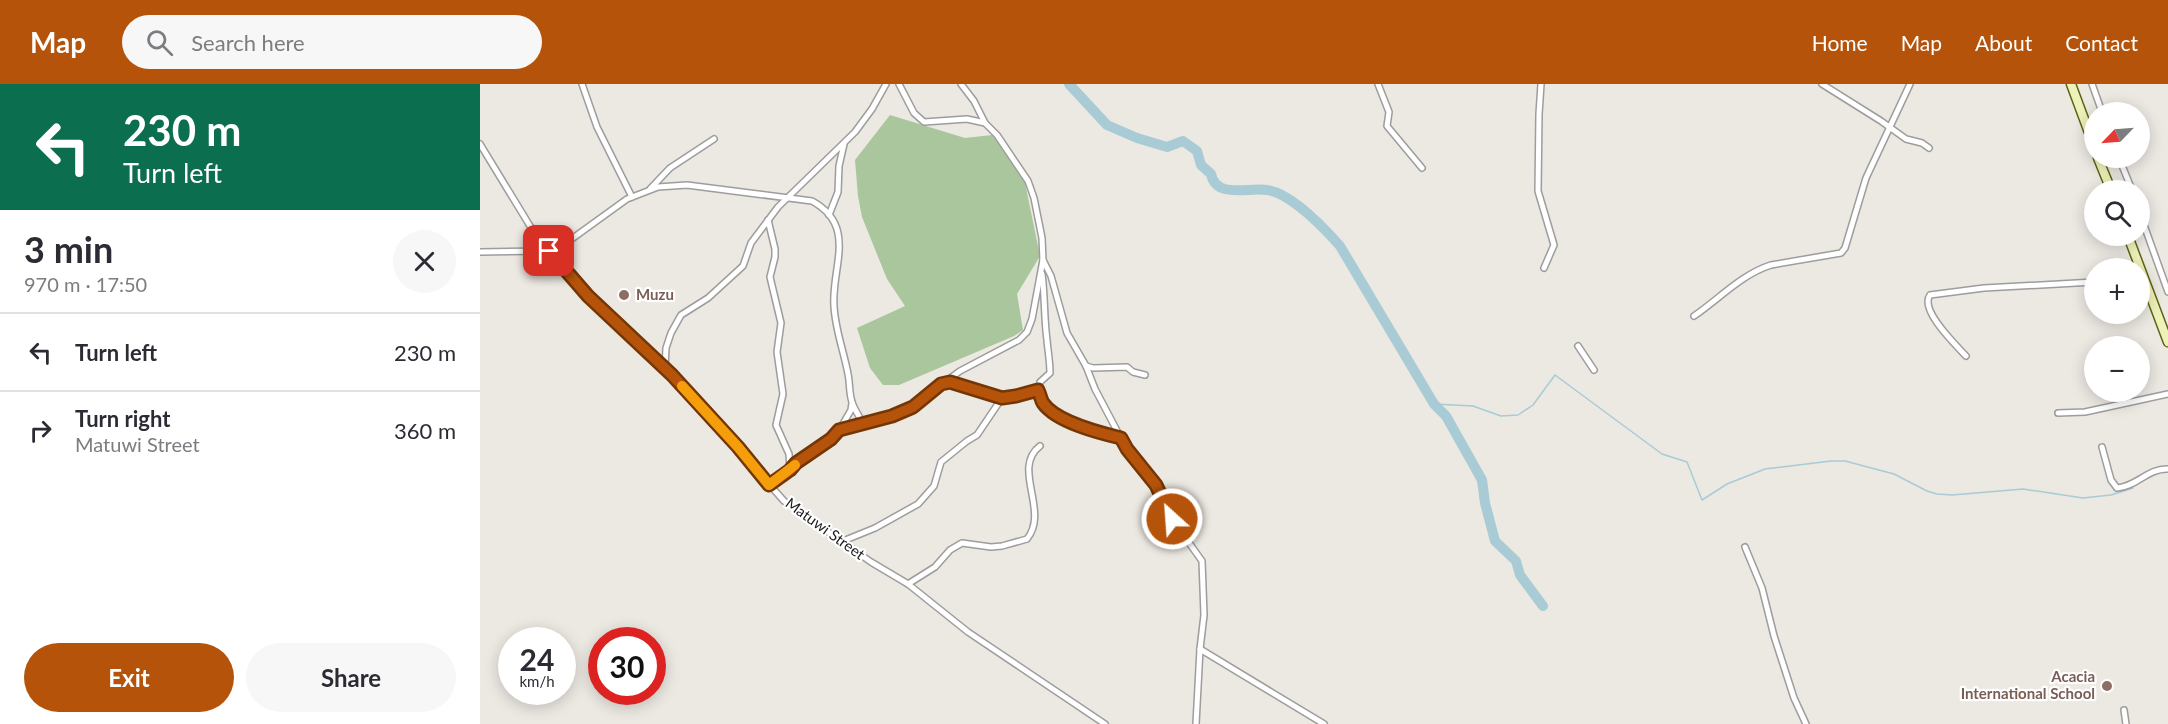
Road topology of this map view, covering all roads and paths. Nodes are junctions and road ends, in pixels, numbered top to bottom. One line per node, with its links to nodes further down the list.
1 (582, 84): 21 (street)
2 (886, 84): 16 (street)
3 (899, 84): 13 (street)
4 (961, 84): 13 (street)
5 (1378, 84): 19 (street)
6 (1541, 84): 29 (street)
7 (1822, 84): 14 (street)
8 (1910, 84): 14 (street)
9 (2071, 84): 12 (main road)
10 (2092, 84): 11 (street)
11 (2098, 102)
12 (2084, 119)
13 (985, 123): 28 (street)
14 (1890, 129): 18 (street); 34 (street)
15 (714, 139): 20 (street)
16 (845, 142): 22 (street); 23 (street)
17 (480, 144): 26 (street, Matuwi Street)
18 (1929, 148)
19 (1422, 168)
20 (649, 190): 21 (street); 22 (street)
21 (632, 197): 26 (street)
22 (787, 197): 23 (street); 24 (street)
23 (829, 215): 46 (street)
24 (768, 220): 39 (street); 54 (street)
25 (2150, 242): 32 (street)
26 (549, 251): 27 (street); 39 (street, Matuwi Street)
27 (480, 252)
28 (1043, 260): 30 (street); 38 (street)
29 (1544, 268)
30 (1041, 270): 42 (street); 43 (street)
31 (2084, 283): 37 (street)
32 (2168, 292)
33 (2150, 299): 35 (main road)
34 (1695, 316)
35 (2168, 342)
36 (1578, 346): 40 (street)
37 (1966, 356)
38 (1086, 366): 41 (street); 50 (street)
39 (665, 369): 55 (street, Matuwi Street)
40 (1594, 370)
41 (1145, 375)
42 (945, 382): 45 (street); 48 (street)
43 (1038, 390): 45 (street); 50 (street)
44 (2168, 394): 47 (street)
45 (1002, 398): 56 (street)
46 (852, 403): 48 (street); 49 (street)
47 (2058, 413)
48 (863, 423): 49 (street)
49 (839, 430): 54 (street)
50 (1121, 438): 59 (street)
51 (1040, 446): 58 (street)
52 (2102, 447): 53 (street)
53 (2168, 469)
54 (790, 470): 55 (street)
55 (769, 485): 56 (street, Matuwi Street)
56 (843, 541): 58 (street, Matuwi Street)
57 (1745, 547): 64 (street)
58 (908, 584): 61 (street, Matuwi Street)
59 (1200, 649): 62 (street); 63 (street)
60 (2124, 710): 65 (street)
61 (1105, 724)
62 (1196, 724)
63 (1324, 724)
64 (1806, 724)
65 (2127, 724)

